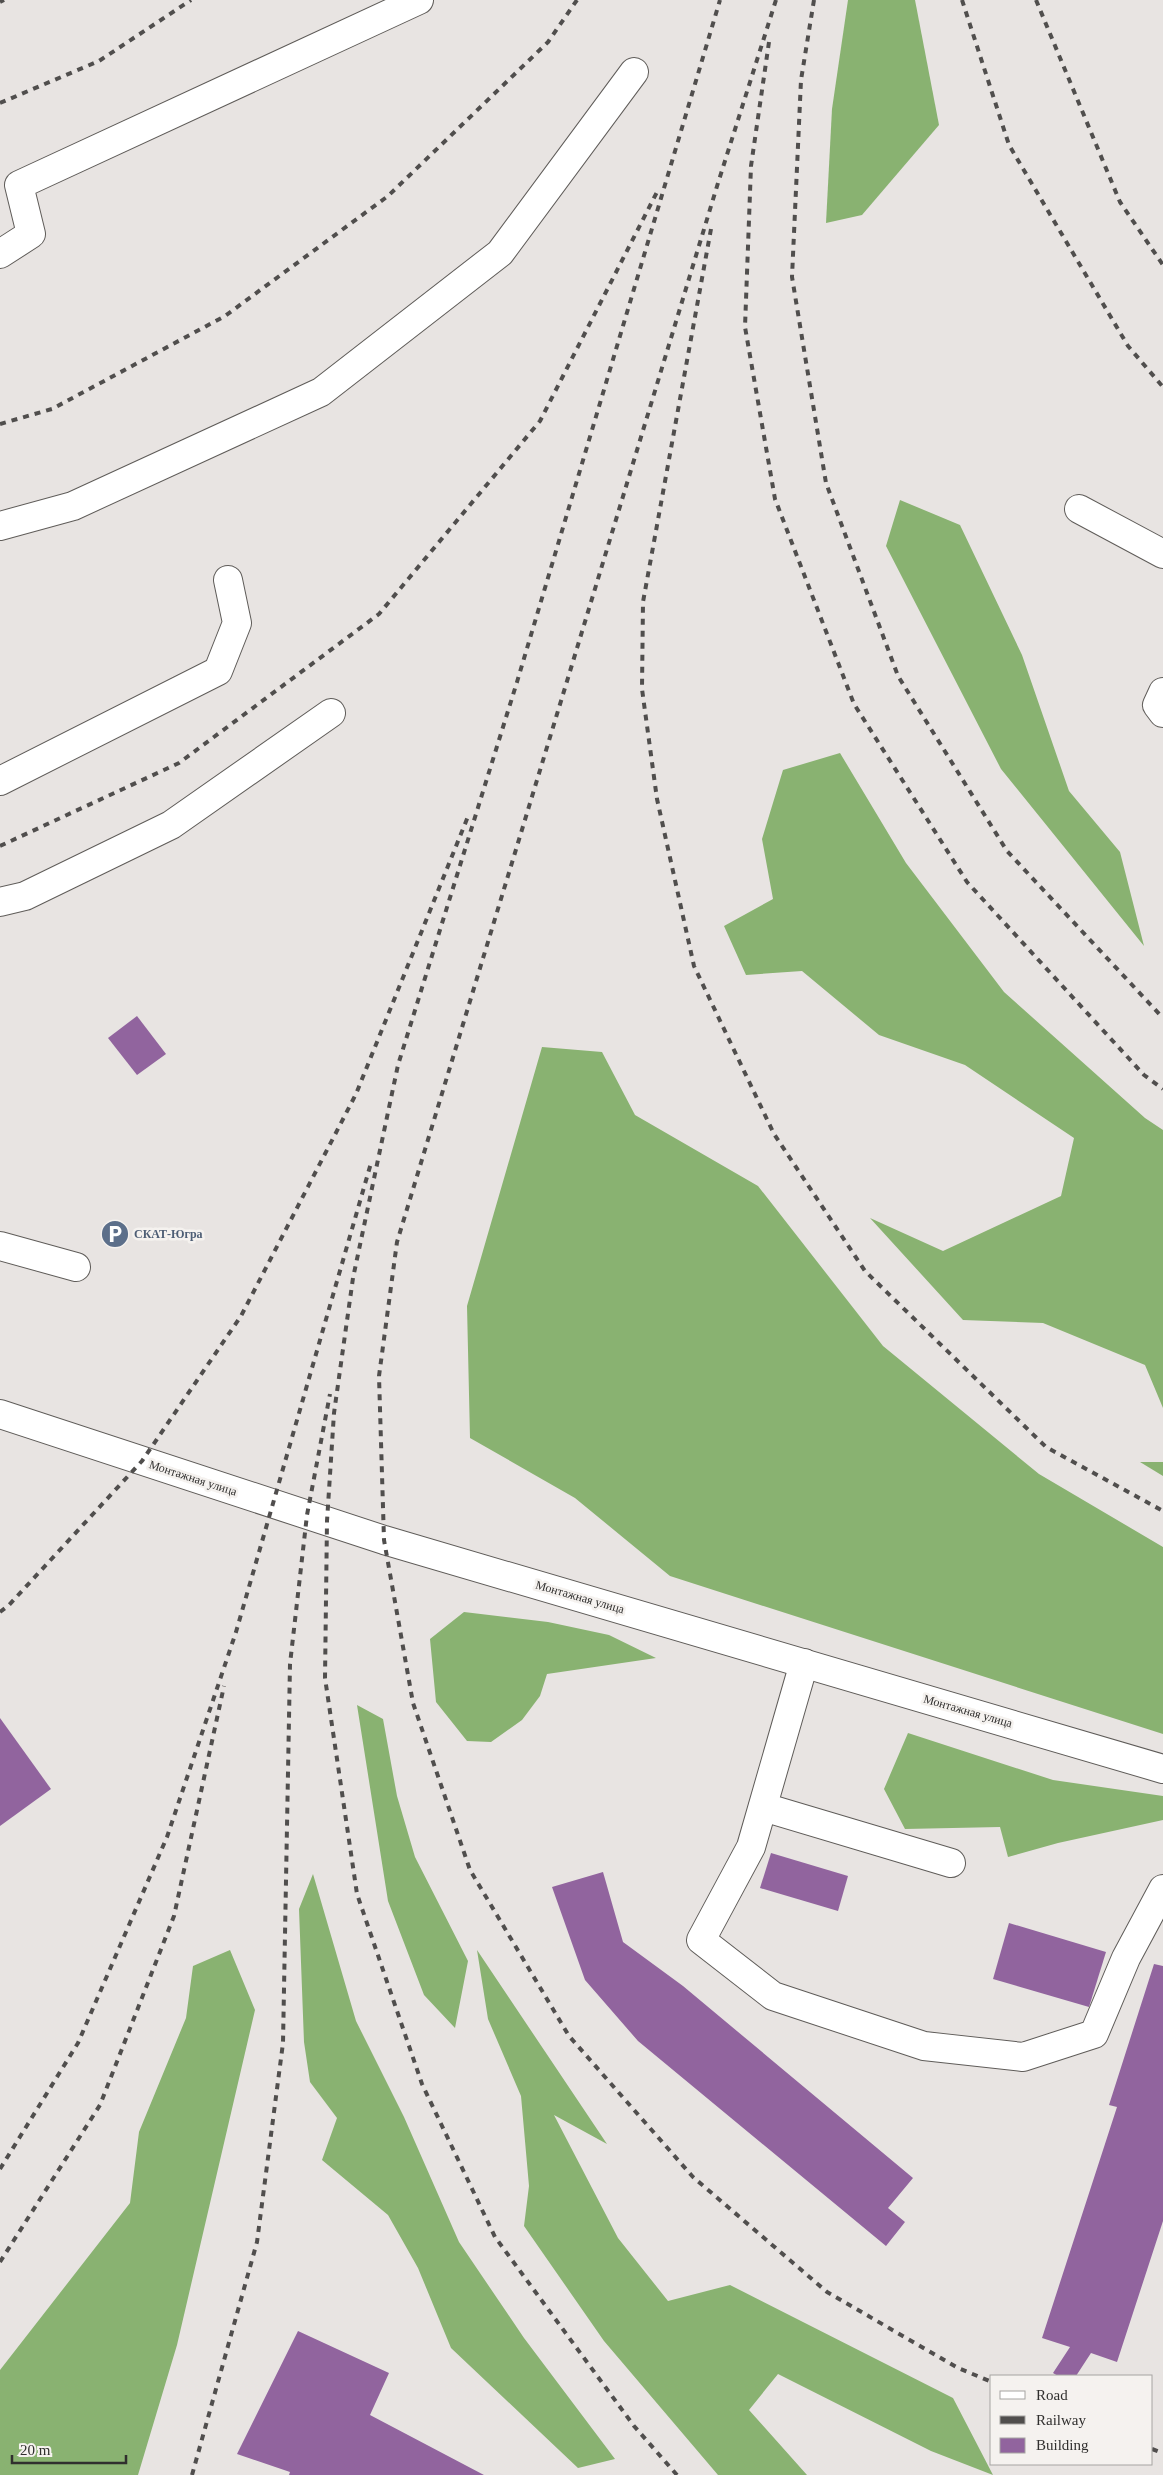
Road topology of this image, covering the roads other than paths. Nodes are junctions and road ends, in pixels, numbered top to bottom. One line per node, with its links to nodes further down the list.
1 (419, 0): 3 (street)
2 (634, 72): 5 (street)
3 (0, 254)
4 (1079, 509): 6 (street)
5 (0, 526)
6 (1163, 554)
7 (228, 580): 11 (street)
8 (1163, 692): 10 (street)
9 (330, 713): 12 (street)
10 (1163, 713)
11 (0, 781)
12 (0, 902)
13 (0, 1246): 14 (street)
14 (76, 1267)
15 (0, 1414): 16 (street, Монтажная улица)
16 (804, 1663): 17 (street, Монтажная улица); 18 (street)
17 (1163, 1769)
18 (763, 1807): 19 (street); 20 (street)
19 (951, 1862)
20 (1163, 1889)

